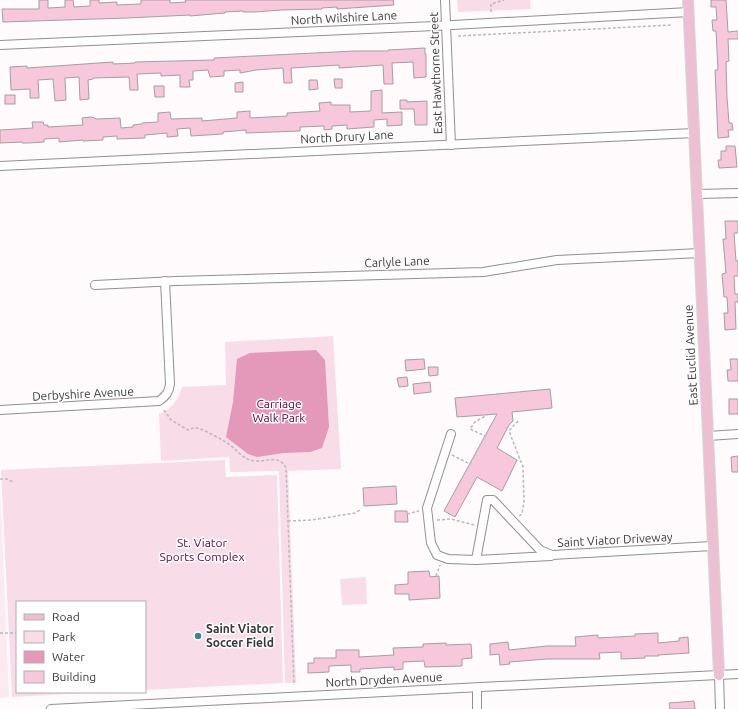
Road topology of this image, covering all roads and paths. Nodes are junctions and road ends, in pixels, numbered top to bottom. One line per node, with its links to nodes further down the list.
1 (445, 0): 6 (street, East Hawthorne Street)
2 (504, 0): 4 (path)
3 (688, 0): 5 (main road, East Euclid Avenue)
4 (491, 12)
5 (689, 12): 6 (street, North Wilshire Lane); 10 (main road, East Euclid Avenue)
6 (446, 25): 9 (street, North Wilshire Lane); 11 (street, East Hawthorne Street)
7 (672, 25): 8 (path)
8 (458, 36)
9 (0, 45)
10 (694, 133): 11 (street, North Drury Lane); 14 (main road, East Euclid Avenue)
11 (451, 144): 12 (street, North Drury Lane)
12 (0, 166)
13 (738, 193): 14 (street)
14 (697, 194): 15 (main road, East Euclid Avenue)
15 (700, 253): 16 (street, Carlyle Lane); 24 (main road, East Euclid Avenue)
16 (165, 281): 17 (street, Carlyle Lane); 18 (street, Derbyshire Avenue)
17 (95, 285)
18 (0, 410)
19 (164, 410): 33 (path)
20 (487, 415): 25 (path)
21 (519, 420): 32 (path)
22 (451, 434): 25 (street)
23 (738, 434): 24 (street)
24 (708, 436): 35 (main road, East Euclid Avenue)
25 (445, 451): 31 (street)
26 (0, 479): 27 (path)
27 (13, 482)
28 (360, 510): 33 (path)
29 (419, 511): 30 (path)
30 (407, 514)
31 (428, 520): 34 (path); 37 (street)
32 (512, 521): 34 (street, Saint Viator Driveway); 36 (street, Saint Viator Driveway)
33 (288, 522): 44 (path)
34 (482, 526): 38 (street)
35 (712, 546): 36 (street, Saint Viator Driveway); 43 (main road, East Euclid Avenue)
36 (552, 556): 38 (street)
37 (442, 557): 38 (street); 39 (path)
38 (476, 560)
39 (436, 576)
40 (0, 633): 41 (path)
41 (16, 633)
42 (738, 674): 43 (street, North Dryden Avenue)
43 (719, 675): 45 (street, North Dryden Avenue); 48 (street, East Euclid Avenue)
44 (294, 685)
45 (476, 688): 46 (street, North Dryden Avenue); 47 (street)
46 (51, 709)
47 (477, 709)
48 (720, 709)

